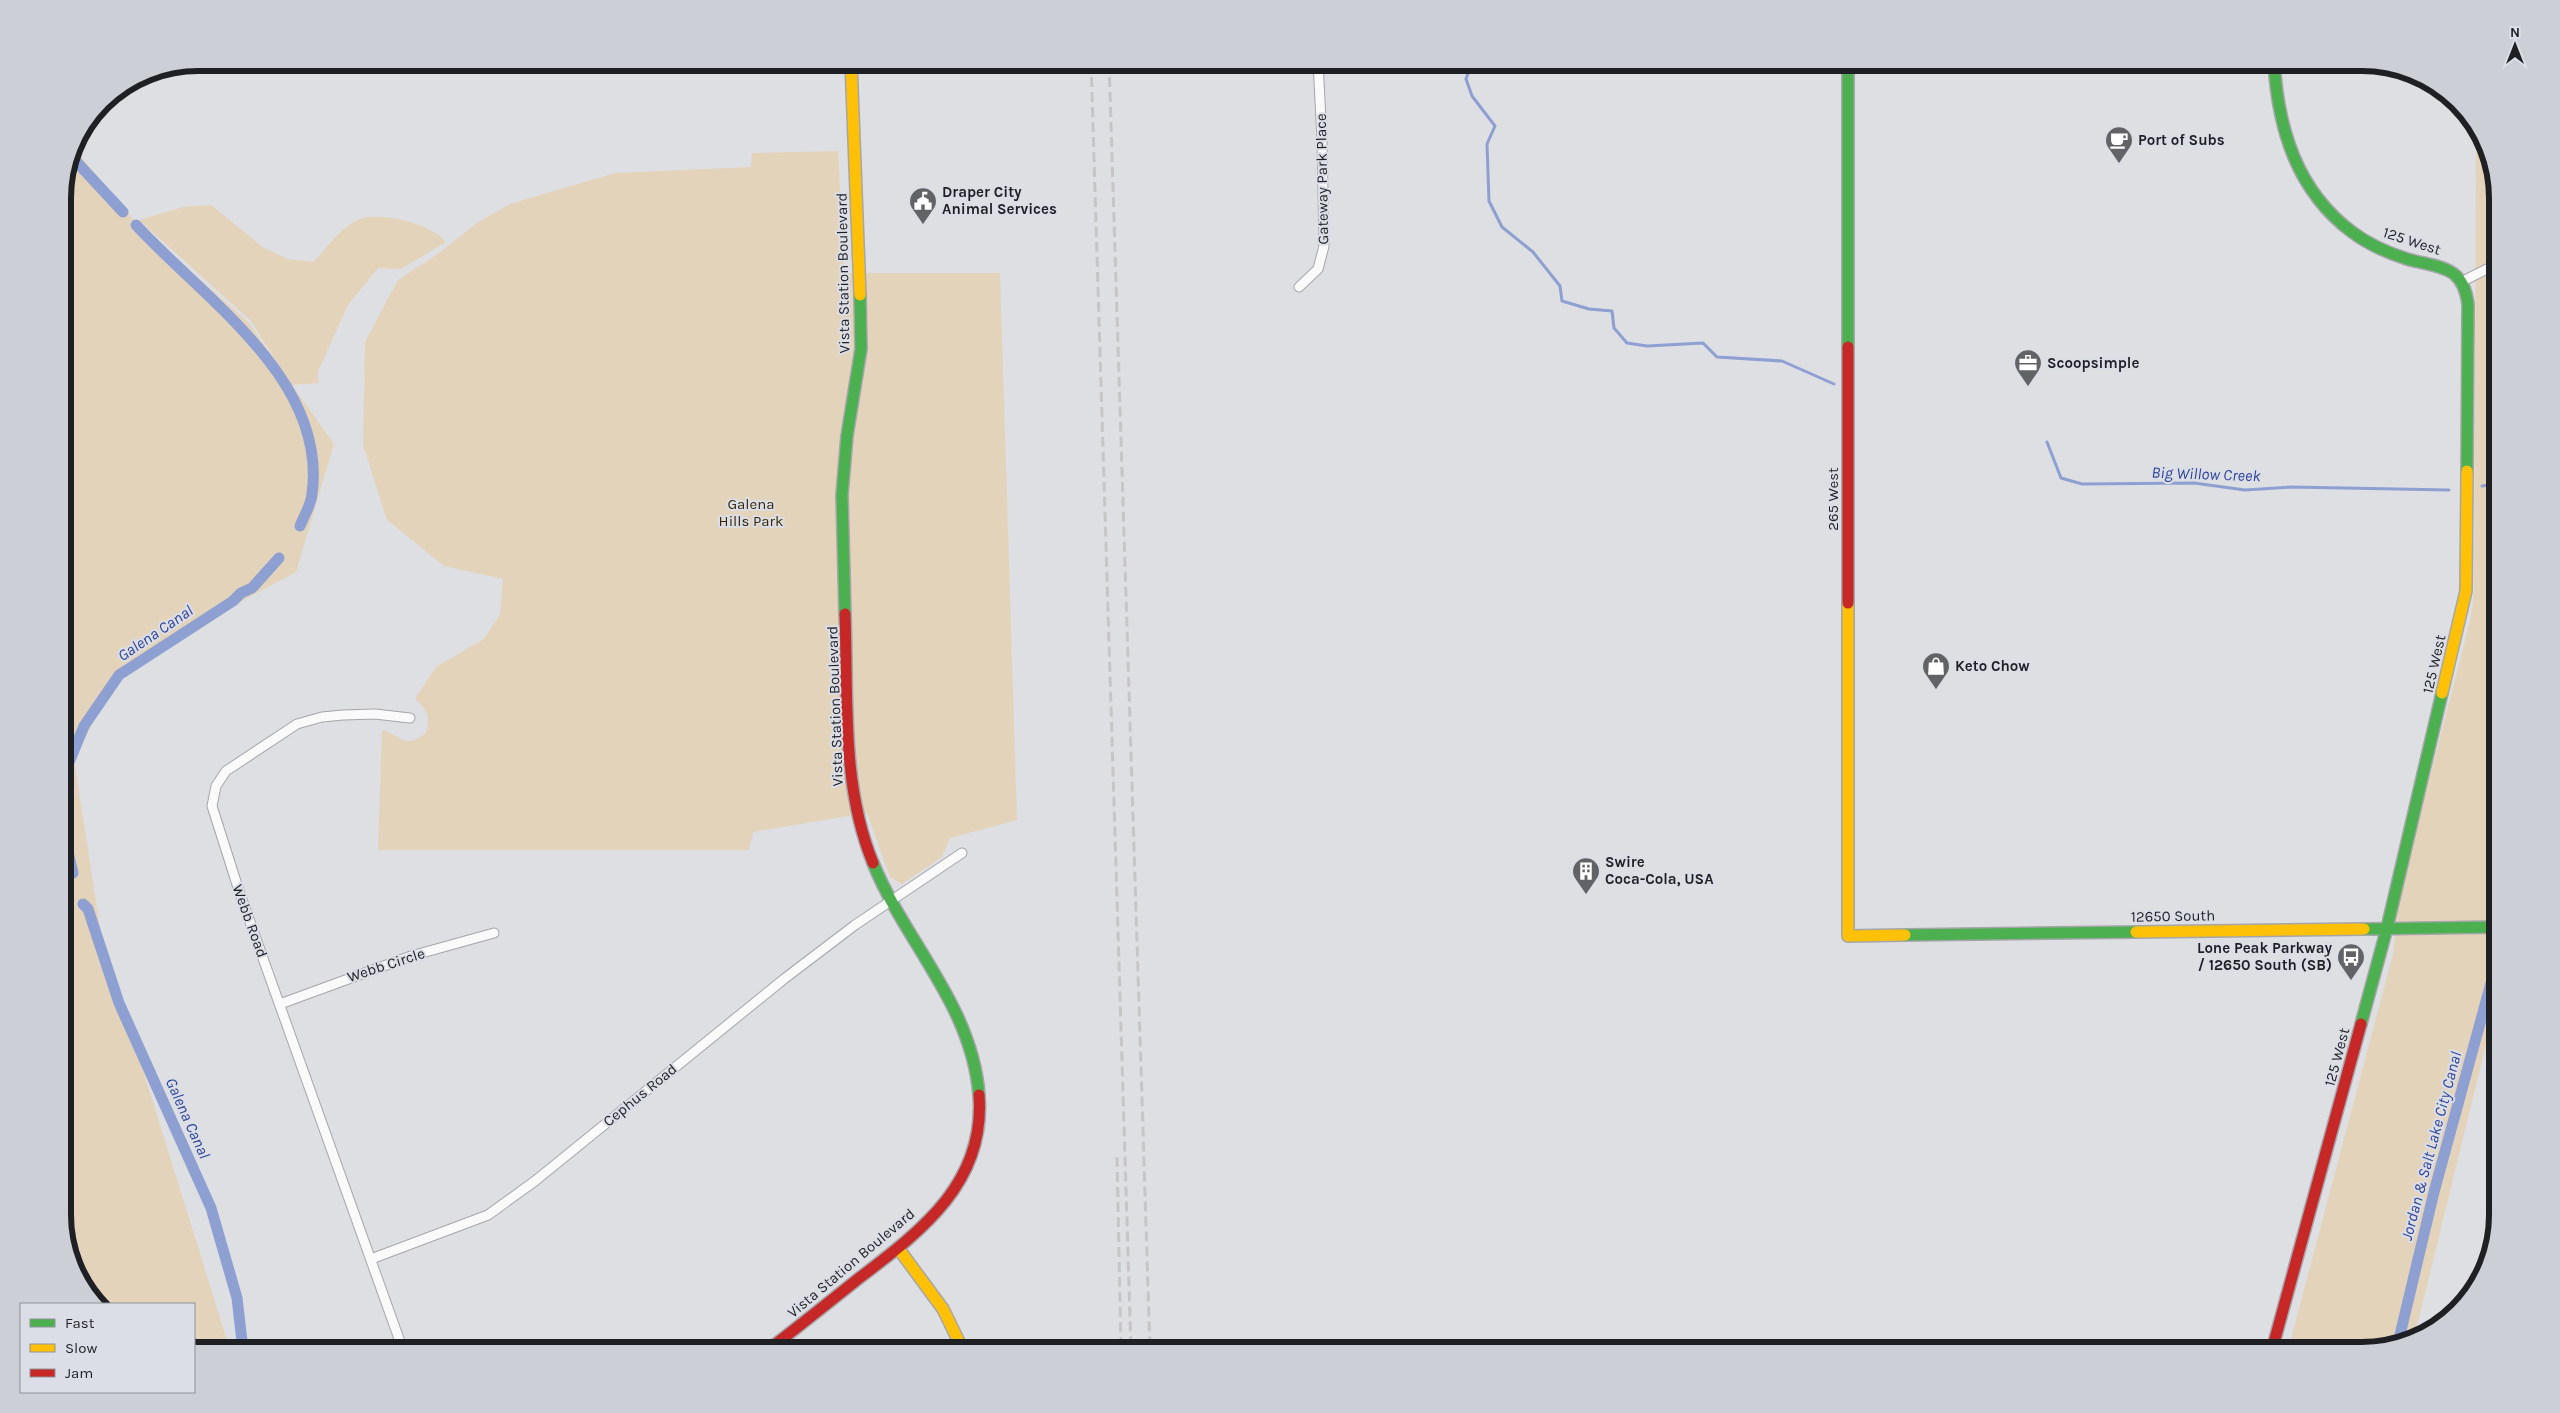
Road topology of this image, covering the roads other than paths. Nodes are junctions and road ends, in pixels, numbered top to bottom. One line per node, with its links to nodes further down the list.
1 (1318, 71): 7 (street, Gateway Park Place)
2 (1848, 71): 14 (street, 265 West)
3 (2274, 71): 6 (street, 125 West)
4 (851, 72): 10 (street, Vista Station Boulevard)
5 (2488, 268): 6 (street)
6 (2461, 282): 12 (street, 125 West)
7 (1299, 287)
8 (410, 718): 15 (street, Webb Road)
9 (962, 853): 10 (street, Cephus Road)
10 (892, 902): 16 (street, Vista Station Boulevard); 17 (street, Cephus Road)
11 (2489, 927): 12 (street, 12650 South)
12 (2387, 928): 14 (street, 12650 South); 21 (street, 125 West)
13 (494, 933): 15 (street, Webb Circle)
14 (1848, 936)
15 (280, 1004): 17 (street, Webb Road)
16 (898, 1248): 19 (street, Vista Station Boulevard); 20 (street)
17 (371, 1259): 18 (street, Webb Road)
18 (400, 1342)
19 (778, 1342)
20 (959, 1342)
21 (2274, 1342)

